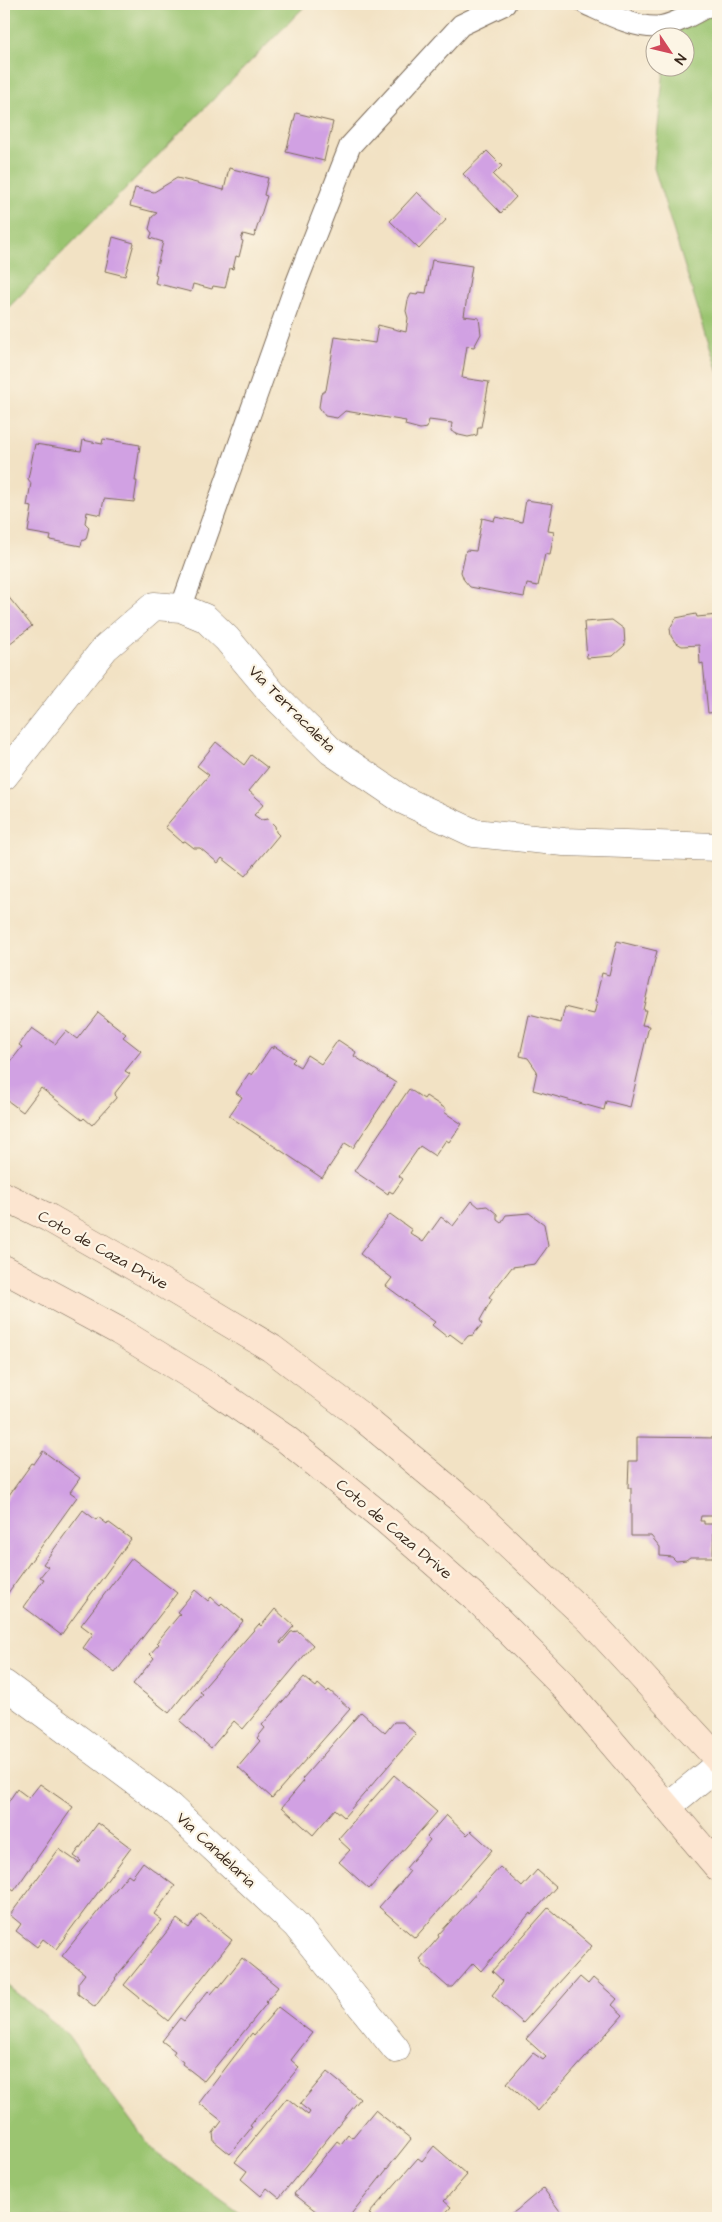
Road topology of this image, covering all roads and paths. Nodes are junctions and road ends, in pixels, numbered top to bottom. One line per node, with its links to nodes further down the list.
1 (505, 4): 4 (lane)
2 (586, 4): 3 (lane)
3 (711, 4)
4 (181, 608): 5 (street, Via Terracaleta); 6 (street, Via Terracaleta)
5 (4, 776)
6 (718, 847)
7 (4, 1196): 10 (main road, Coto de Caza Drive)
8 (4, 1268): 12 (main road, Coto de Caza Drive)
9 (4, 1684): 14 (street, Via Candelaria)
10 (718, 1759)
11 (718, 1765): 12 (street)
12 (668, 1806): 13 (main road, Coto de Caza Drive)
13 (718, 1867)
14 (396, 2049)

